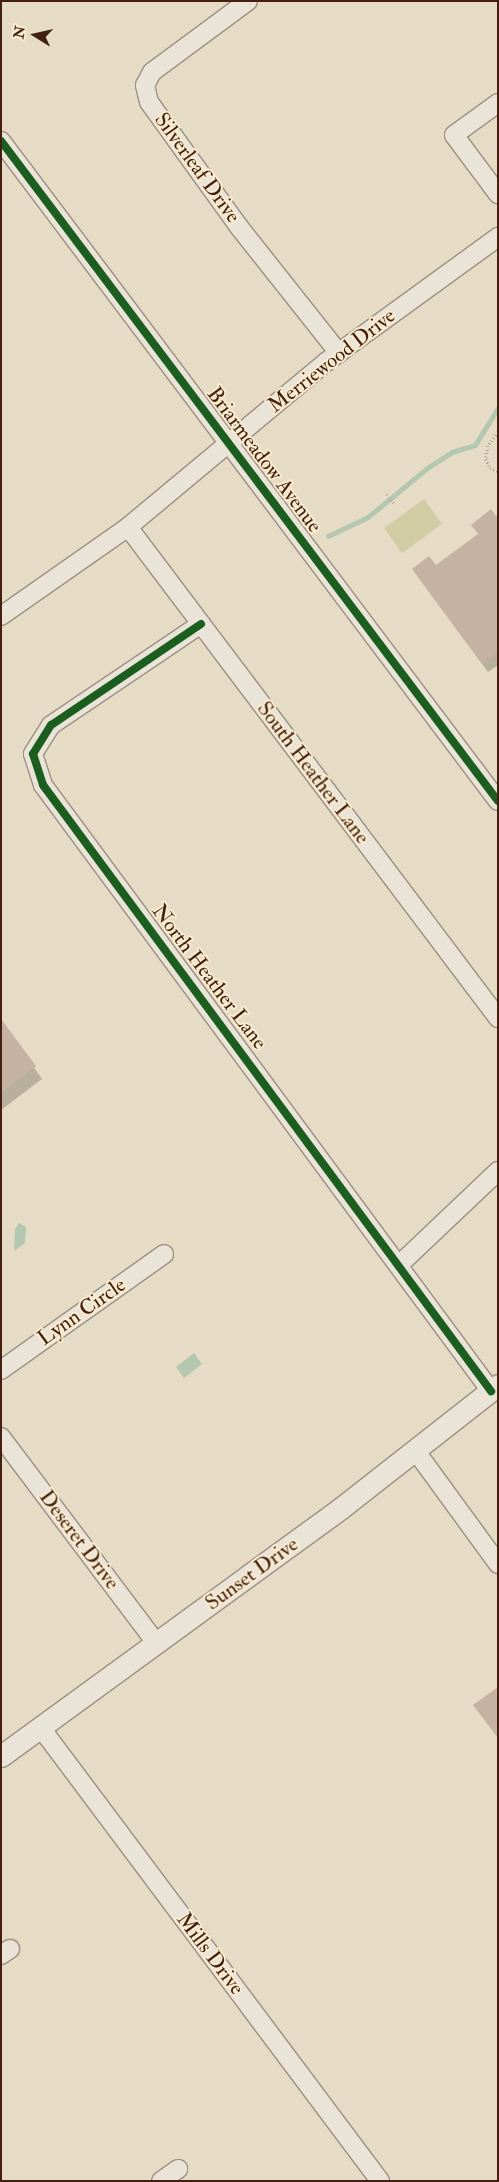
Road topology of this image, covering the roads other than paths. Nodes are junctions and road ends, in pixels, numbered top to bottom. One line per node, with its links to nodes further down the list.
1 (248, 1): 6 (street, Silverleaf Drive)
2 (498, 103): 4 (street)
3 (1, 141): 7 (street, Briarmeadow Avenue)
4 (498, 194)
5 (498, 237): 6 (street, Merriewood Drive)
6 (339, 352): 7 (street, Merriewood Drive)
7 (229, 443): 8 (street, Merriewood Drive); 11 (street, Briarmeadow Avenue)
8 (128, 528): 9 (street, Merriewood Drive); 10 (street, South Heather Lane)
9 (1, 616)
10 (201, 624): 12 (street, South Heather Lane); 15 (street, North Heather Lane)
11 (498, 801)
12 (498, 1018)
13 (498, 1171): 15 (street)
14 (164, 1254): 16 (street, Lynn Circle)
15 (400, 1264): 17 (street, North Heather Lane)
16 (1, 1370)
17 (494, 1388): 19 (street, Sunset Drive)
18 (1, 1437): 21 (street, Deseret Drive)
19 (415, 1450): 20 (street); 21 (street, Sunset Drive)
20 (498, 1564)
21 (156, 1643): 22 (street, Sunset Drive)
22 (40, 1728): 23 (street, Sunset Drive); 26 (street, Mills Drive)
23 (1, 1756)
24 (178, 2169): 25 (street)
25 (161, 2181)
26 (380, 2181)

